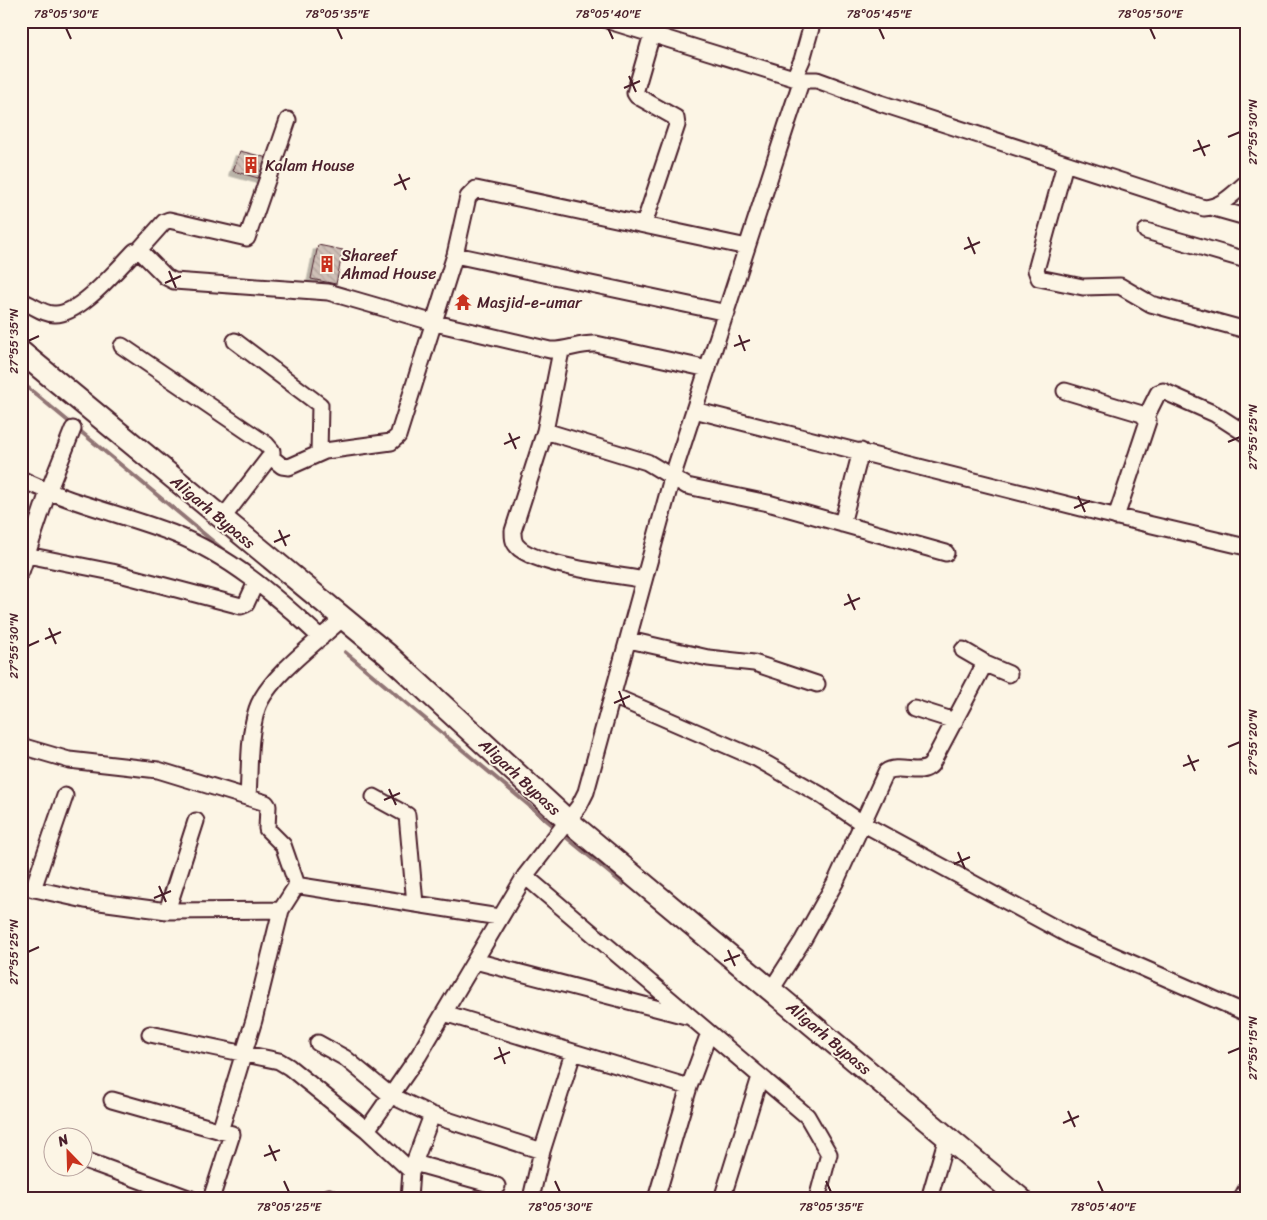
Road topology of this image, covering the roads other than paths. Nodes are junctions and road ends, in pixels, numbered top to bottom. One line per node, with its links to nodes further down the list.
1 (609, 21): 3 (street)
2 (813, 21): 4 (street)
3 (652, 34): 4 (street); 10 (street)
4 (799, 80): 6 (street); 12 (street)
5 (288, 120): 13 (street)
6 (1065, 164): 8 (street); 19 (street)
7 (1246, 183): 8 (street)
8 (1214, 208): 9 (street)
9 (1246, 217)
10 (644, 224): 12 (street); 14 (street)
11 (1146, 231): 15 (street)
12 (747, 247): 17 (street)
13 (140, 250): 16 (street); 18 (street)
14 (455, 256): 17 (street); 18 (street)
15 (1246, 260)
16 (21, 301)
17 (727, 313): 24 (street)
18 (435, 323): 22 (street); 32 (street)
19 (1246, 330)
20 (235, 341): 32 (street)
21 (122, 346): 33 (street)
22 (561, 351): 24 (street); 29 (street)
23 (21, 352): 38 (highway, Aligarh Bypass)
24 (708, 369): 26 (street)
25 (1065, 391): 27 (street)
26 (694, 410): 31 (street); 34 (street)
27 (1146, 417): 30 (street); 37 (street)
28 (73, 429): 36 (street)
29 (545, 431): 34 (street); 44 (street)
30 (1246, 434)
31 (861, 451): 37 (street); 39 (street)
32 (319, 453): 33 (street)
33 (272, 458): 38 (street)
34 (672, 478): 39 (street); 44 (street)
35 (21, 479): 36 (street)
36 (48, 492): 42 (street); 45 (street)
37 (1116, 517): 40 (street)
38 (222, 519): 46 (highway, Aligarh Bypass)
39 (842, 524): 41 (street)
40 (1246, 547)
41 (946, 553)
42 (27, 555): 43 (street); 45 (street)
43 (21, 572)
44 (644, 580): 48 (street)
45 (256, 582): 47 (street)
46 (343, 618): 47 (street); 62 (highway, Aligarh Bypass)
47 (320, 638): 58 (street)
48 (629, 640): 52 (street); 53 (street)
49 (963, 650): 50 (street)
50 (984, 663): 51 (street); 55 (street)
51 (1009, 674)
52 (817, 684)
53 (613, 696): 61 (street); 62 (street)
54 (914, 708): 55 (street)
55 (955, 721): 61 (street)
56 (21, 746): 58 (street)
57 (65, 796): 65 (street)
58 (248, 797): 64 (street)
59 (374, 797): 66 (street)
60 (196, 821): 68 (street)
61 (862, 823): 71 (street); 73 (street)
62 (561, 827): 63 (street); 71 (highway, Aligarh Bypass)
63 (525, 876): 69 (street); 74 (street)
64 (297, 885): 66 (street); 67 (street)
65 (27, 887): 68 (street)
66 (415, 904): 69 (street)
67 (281, 910): 68 (street); 79 (street)
68 (167, 911)
69 (499, 917): 70 (street)
70 (475, 961): 72 (street); 74 (street)
71 (771, 990): 87 (highway, Aligarh Bypass)
72 (444, 1013): 78 (street); 82 (street)
73 (1246, 1013)
74 (688, 1016): 75 (street)
75 (709, 1033): 80 (street); 81 (street)
76 (150, 1034): 79 (street)
77 (318, 1043): 82 (street)
78 (573, 1053): 81 (street); 88 (street)
79 (242, 1054): 85 (street); 86 (street)
80 (760, 1077): 99 (street); 100 (street)
81 (689, 1087): 98 (street)
82 (390, 1095): 84 (street); 85 (street)
83 (112, 1100): 86 (street)
84 (432, 1115): 88 (street); 90 (street)
85 (367, 1130): 90 (street)
86 (220, 1131): 96 (street)
87 (947, 1137): 94 (highway, Aligarh Bypass); 101 (street)
88 (542, 1151): 93 (street)
89 (92, 1163): 95 (street)
90 (413, 1167): 91 (street); 97 (street)
91 (498, 1186)
92 (1246, 1190): 102 (street)
93 (532, 1194)
94 (1013, 1196)
95 (191, 1199)
96 (212, 1199)
97 (409, 1199)
98 (656, 1199)
99 (722, 1199)
100 (817, 1199)
101 (929, 1199)
102 (1241, 1199)

